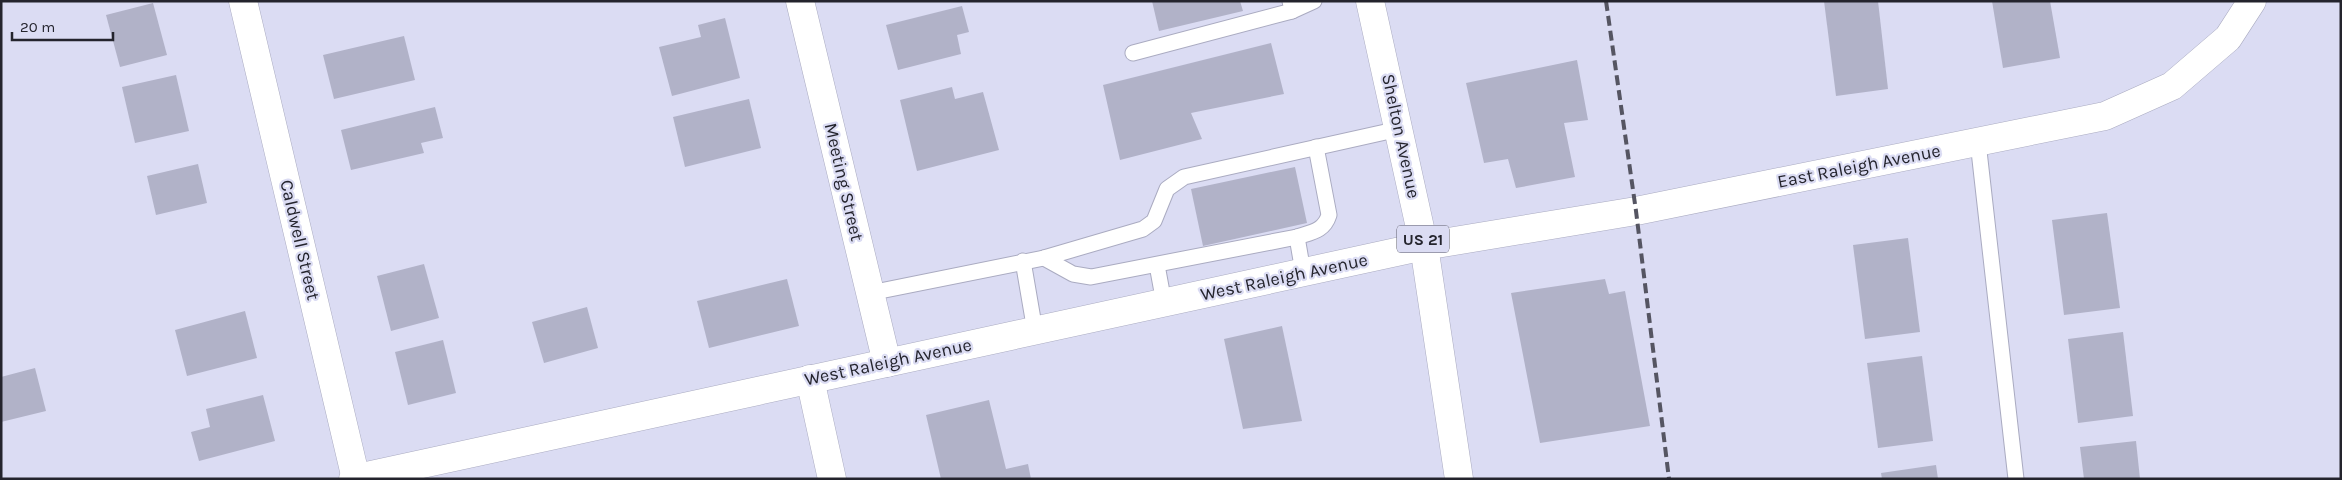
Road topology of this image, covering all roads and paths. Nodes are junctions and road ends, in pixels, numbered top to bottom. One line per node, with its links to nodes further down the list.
1 (243, 1): 22 (street, Caldwell Street)
2 (800, 1): 17 (street, Meeting Street)
3 (1314, 1): 6 (lane)
4 (1370, 1): 8 (street, Shelton Avenue / US 21)
5 (2252, 1): 9 (street, East Raleigh Avenue)
6 (1291, 6): 7 (lane)
7 (1134, 53)
8 (1399, 129): 10 (lane); 12 (street, Shelton Avenue / US 21)
9 (1978, 142): 12 (street, East Raleigh Avenue); 25 (lane)
10 (1316, 147): 11 (lane); 13 (lane)
11 (1297, 237): 15 (lane); 16 (lane)
12 (1424, 246): 16 (street, West Raleigh Avenue); 24 (street, Shelton Avenue / US 21)
13 (1044, 258): 14 (lane); 15 (lane)
14 (1023, 261): 17 (lane); 19 (lane)
15 (1157, 265): 18 (lane)
16 (1303, 272): 18 (street, West Raleigh Avenue)
17 (870, 293): 20 (street, Meeting Street)
18 (1164, 303): 19 (street, West Raleigh Avenue)
19 (1035, 331): 20 (street, West Raleigh Avenue)
20 (887, 362): 21 (street, West Raleigh Avenue)
21 (810, 380): 22 (street, West Raleigh Avenue); 23 (street)
22 (355, 479)
23 (832, 479)
24 (1459, 479)
25 (2016, 479)

